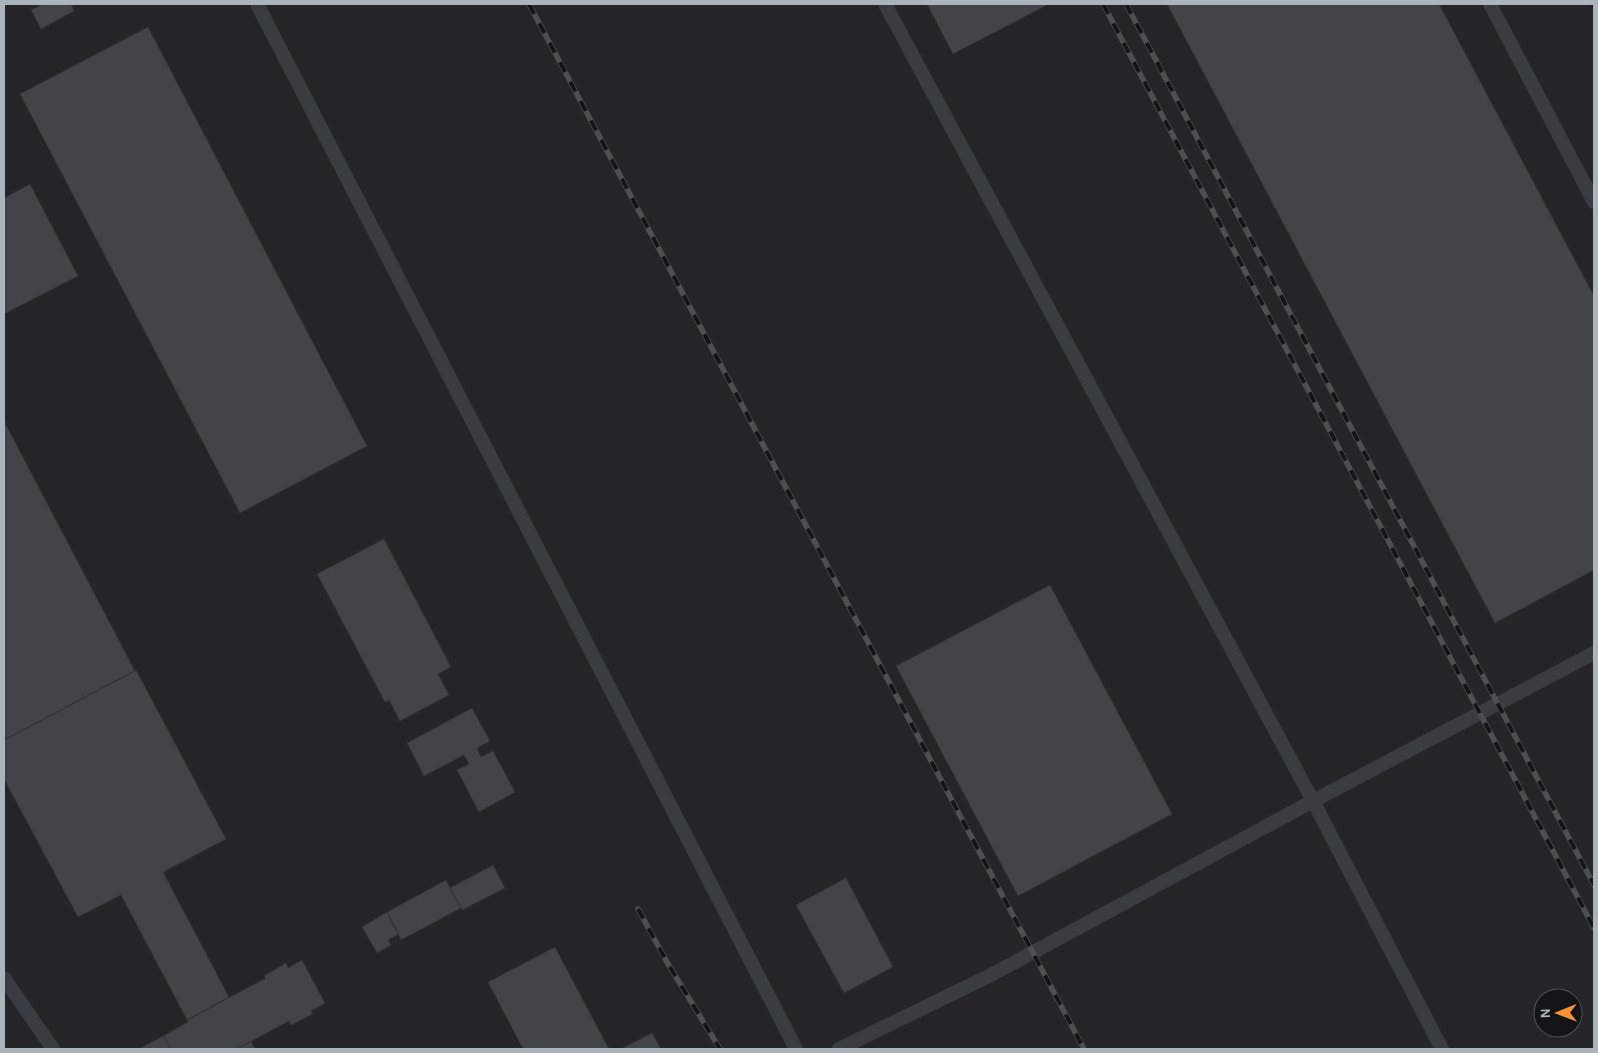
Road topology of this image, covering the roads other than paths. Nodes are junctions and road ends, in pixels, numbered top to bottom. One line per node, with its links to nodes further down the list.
1 (256, 4): 9 (lane)
2 (885, 4): 6 (lane)
3 (1490, 4): 4 (lane)
4 (1594, 202)
5 (1594, 653): 6 (lane)
6 (1313, 801): 10 (lane); 11 (lane)
7 (4, 978): 8 (lane)
8 (53, 1049)
9 (796, 1049)
10 (839, 1049)
11 (1442, 1049)

